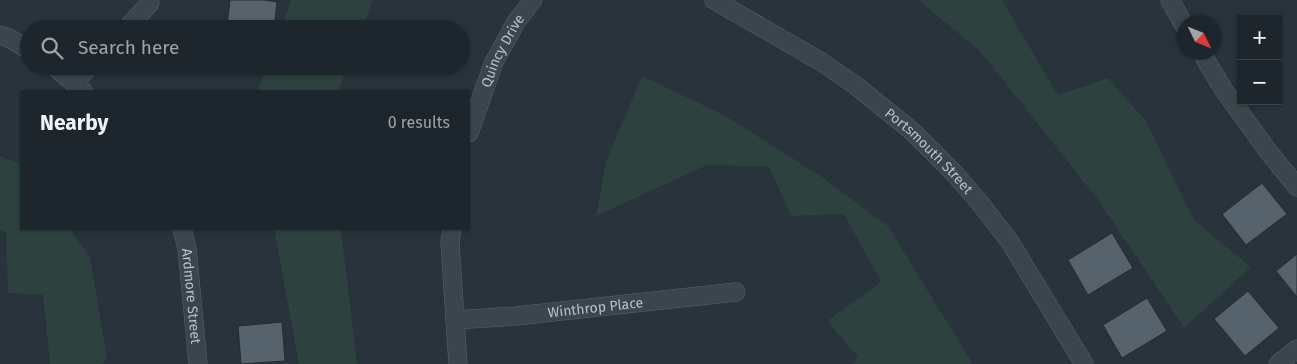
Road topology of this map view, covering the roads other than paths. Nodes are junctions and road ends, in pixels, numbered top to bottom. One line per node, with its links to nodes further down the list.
1 (533, 0): 14 (street, Quincy Drive)
2 (714, 0): 5 (street, Portsmouth Street)
3 (1170, 0): 6 (street)
4 (150, 3): 7 (street)
5 (737, 6): 23 (street, Portsmouth Street)
6 (1178, 15)
7 (134, 20)
8 (0, 35): 9 (street)
9 (20, 45)
10 (1206, 60): 15 (street)
11 (65, 75): 13 (street)
12 (85, 75): 13 (street)
13 (79, 87)
14 (470, 130)
15 (1297, 187)
16 (182, 230): 21 (street, Ardmore Street)
17 (452, 230): 19 (street)
18 (736, 292): 19 (street, Winthrop Place)
19 (455, 320): 22 (street)
20 (1297, 349): 24 (street)
21 (198, 364)
22 (458, 364)
23 (1084, 364)
24 (1278, 364)

